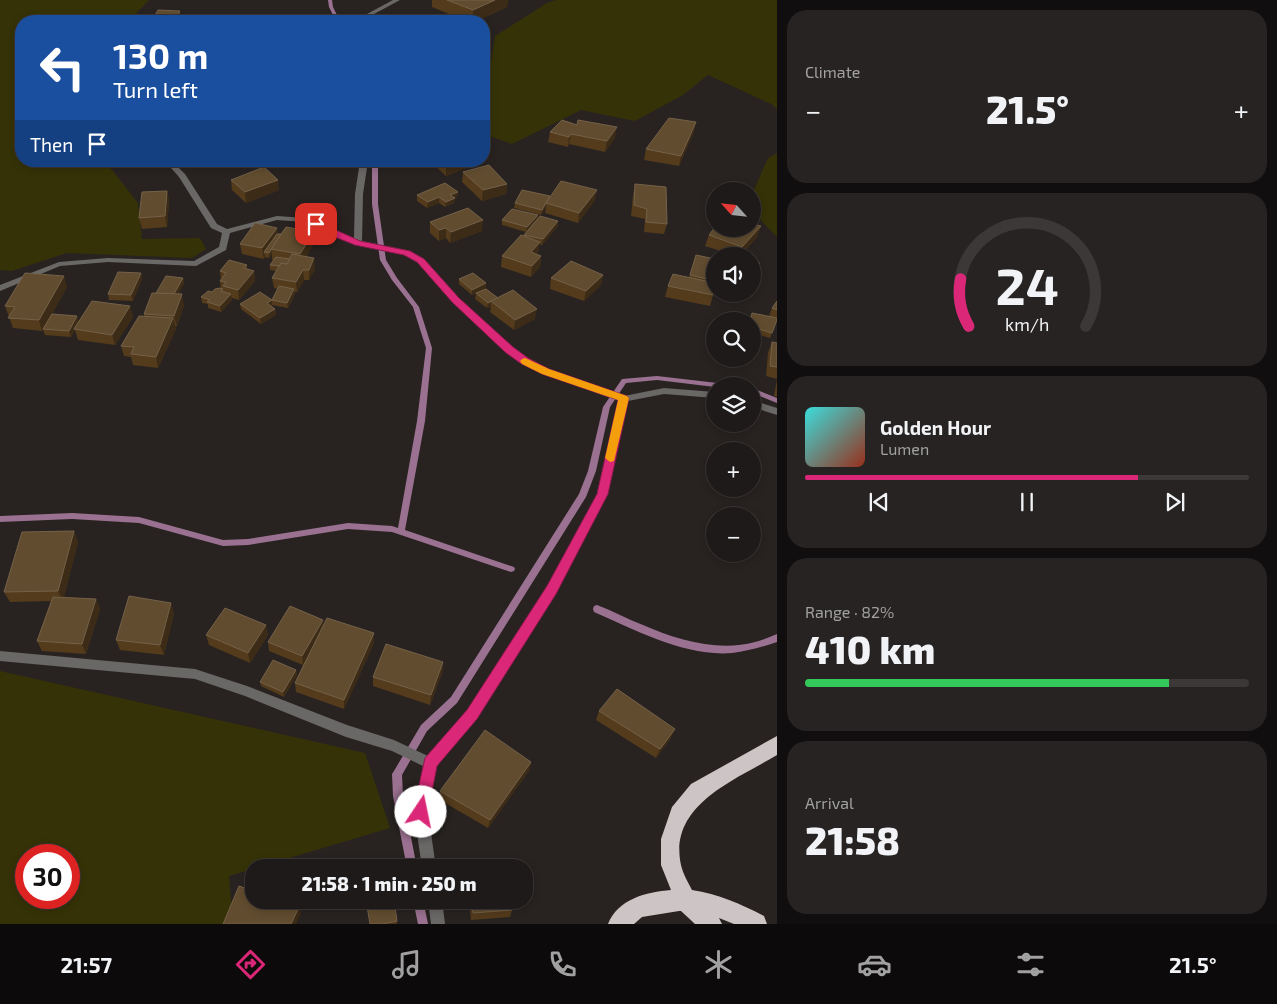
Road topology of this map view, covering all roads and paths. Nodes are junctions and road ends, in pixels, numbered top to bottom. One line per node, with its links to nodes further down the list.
1 (397, 0): 2 (street)
2 (368, 15)
3 (173, 167): 5 (street)
4 (363, 167): 6 (street)
5 (226, 232): 6 (street); 7 (street)
6 (358, 243): 9 (street)
7 (0, 288)
8 (706, 394): 9 (street)
9 (624, 398): 14 (street)
10 (761, 406): 11 (street)
11 (777, 412)
12 (0, 656): 14 (street)
13 (777, 745): 16 (highway)
14 (425, 760): 15 (street)
15 (429, 859)
16 (685, 900): 19 (highway); 20 (highway); 21 (highway)
17 (436, 909): 18 (street)
18 (438, 924)
19 (619, 924)
20 (710, 924)
21 (756, 924)

